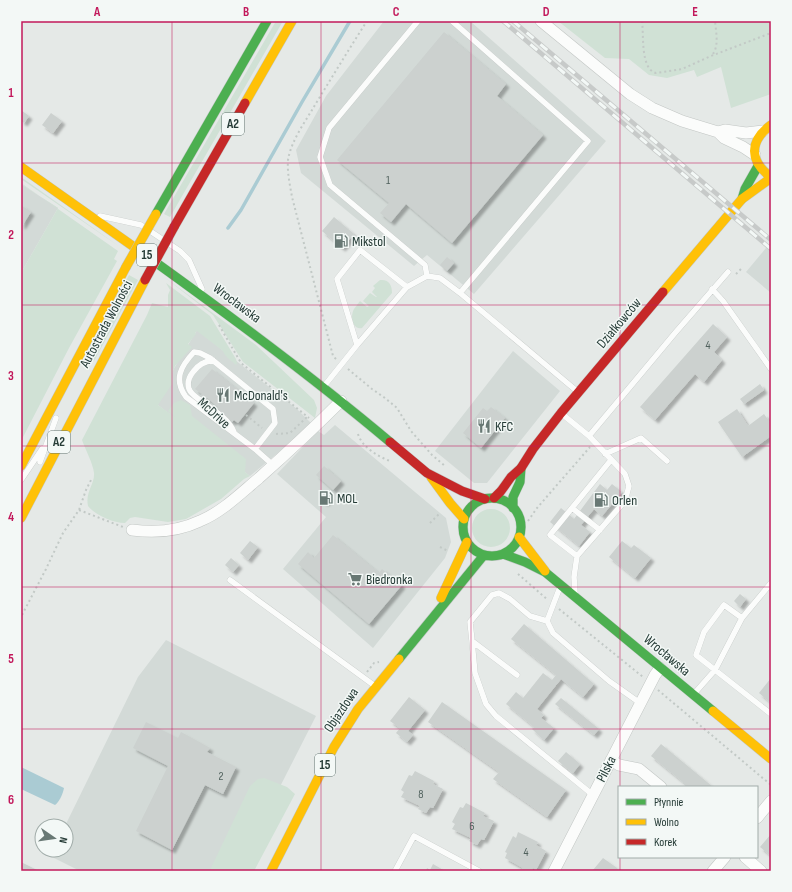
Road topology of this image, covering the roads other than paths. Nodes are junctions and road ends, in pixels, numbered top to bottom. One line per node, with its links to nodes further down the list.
1 (268, 21): 21 (main road, Autostrada Wolności / A2, bridge)
2 (292, 21): 23 (main road, Autostrada Wolności / A2, bridge)
3 (418, 21): 15 (lane)
4 (452, 21): 18 (lane)
5 (541, 21): 7 (street)
6 (767, 128): 7 (street); 8 (main road)
7 (718, 132): 8 (street)
8 (755, 154): 9 (main road)
9 (758, 166): 11 (main road); 12 (main road, Działkowców)
10 (21, 167): 13 (main road, Wrocławska / 15)
11 (771, 178): 12 (main road, Działkowców)
12 (742, 200): 26 (main road, Działkowców)
13 (86, 213): 19 (main road, Wrocławska / 15); 19 (lane)
14 (728, 272): 17 (lane)
15 (427, 276): 16 (lane); 18 (lane)
16 (407, 287): 20 (lane); 20 (lane)
17 (712, 289): 24 (lane); 34 (lane)
18 (460, 293): 26 (lane)
19 (207, 298): 25 (main road, Wrocławska / 15)
20 (357, 345): 25 (lane)
21 (80, 352): 28 (lane); 41 (main road, Autostrada Wolności / A2)
22 (213, 360): 33 (lane, McDrive); 33 (lane); 36 (lane)
23 (99, 367): 29 (lane); 51 (main road, Autostrada Wolności / A2)
24 (771, 369)
25 (324, 387): 27 (main road, Wrocławska / 15)
26 (578, 392): 31 (main road, Działkowców)
27 (341, 401): 40 (street); 44 (main road, Wrocławska / 15)
28 (61, 404)
29 (73, 404)
30 (58, 412): 35 (lane)
31 (561, 413): 34 (lane); 42 (main road, Działkowców)
32 (60, 423): 35 (lane)
33 (234, 433): 36 (lane)
34 (589, 436): 37 (lane)
35 (47, 441): 43 (lane); 45 (lane)
36 (255, 449): 40 (lane)
37 (605, 454): 38 (lane); 39 (lane)
38 (611, 460): 49 (lane); 54 (lane)
39 (667, 461)
40 (273, 465): 53 (street)
41 (21, 466)
42 (521, 468): 47 (main road, Działkowców); 48 (main road, Działkowców)
43 (37, 470)
44 (428, 473): 47 (main road, Wrocławska / 15); 52 (main road, Wrocławska / 15)
45 (21, 480)
46 (32, 484): 50 (lane)
47 (490, 499): 48 (main road, 15); 52 (main road)
48 (513, 508): 55 (main road)
49 (572, 508): 54 (lane); 59 (lane)
50 (21, 513)
51 (21, 518)
52 (464, 519): 56 (main road)
53 (132, 530)
54 (600, 530): 59 (lane)
55 (519, 537): 57 (main road); 60 (main road, Wrocławska)
56 (467, 542): 58 (main road); 66 (main road, Objazdowa / 15)
57 (503, 554): 58 (main road); 60 (main road, Wrocławska)
58 (484, 555): 66 (main road, Objazdowa / 15)
59 (577, 556): 64 (lane)
60 (545, 572): 63 (main road, Wrocławska)
61 (230, 580): 72 (lane)
62 (771, 583): 65 (lane)
63 (560, 584): 64 (main road, Wrocławska); 67 (lane)
64 (576, 597): 69 (main road, Wrocławska)
65 (742, 618): 70 (lane); 70 (lane)
66 (431, 620): 72 (main road, Objazdowa / 15)
67 (547, 621): 68 (lane); 74 (lane)
68 (472, 641): 71 (lane); 79 (lane)
69 (660, 668): 73 (main road, Wrocławska); 74 (street, Pilska)
70 (715, 670): 73 (lane); 75 (lane)
71 (517, 675)
72 (375, 686): 85 (main road, Objazdowa / 15)
73 (693, 695): 77 (main road, Wrocławska)
74 (640, 703): 76 (street, Pilska)
75 (771, 714)
76 (611, 760): 78 (street); 79 (street, Pilska)
77 (771, 760)
78 (660, 786)
79 (593, 795): 84 (street, Pilska)
80 (771, 801): 81 (street)
81 (758, 817)
82 (724, 858): 88 (street)
83 (746, 858): 89 (street)
84 (558, 870)
85 (271, 871)
86 (395, 871): 87 (lane)
87 (479, 871)
88 (713, 871)
89 (761, 871)

